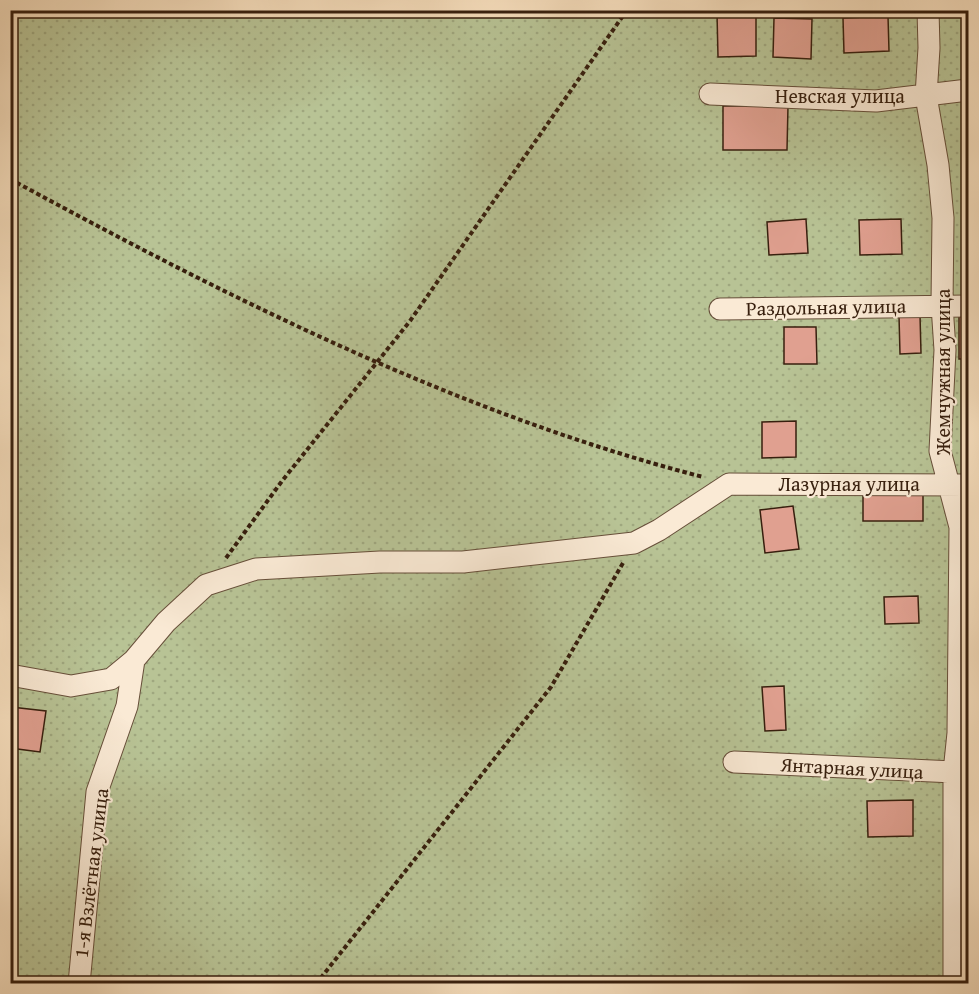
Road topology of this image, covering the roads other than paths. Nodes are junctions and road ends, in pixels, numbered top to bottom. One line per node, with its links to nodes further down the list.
1 (928, 10): 4 (street, Жемчужная улица)
2 (969, 90): 4 (street, Невская улица)
3 (710, 94): 4 (street, Невская улица)
4 (926, 96): 5 (street, Жемчужная улица)
5 (942, 305): 6 (street, Раздольная улица); 7 (street, Раздольная улица); 8 (street, Жемчужная улица)
6 (969, 306)
7 (720, 309)
8 (947, 484): 9 (street, Лазурная улица); 10 (street, Лазурная улица); 13 (street, Жемчужная улица)
9 (969, 485)
10 (134, 660): 11 (street); 15 (street, 1-я Взлётная улица)
11 (10, 675)
12 (734, 762): 13 (street, Янтарная улица)
13 (961, 770): 14 (street, Жемчужная улица)
14 (962, 888): 16 (street, Жемчужная улица)
15 (79, 984)
16 (954, 984)

